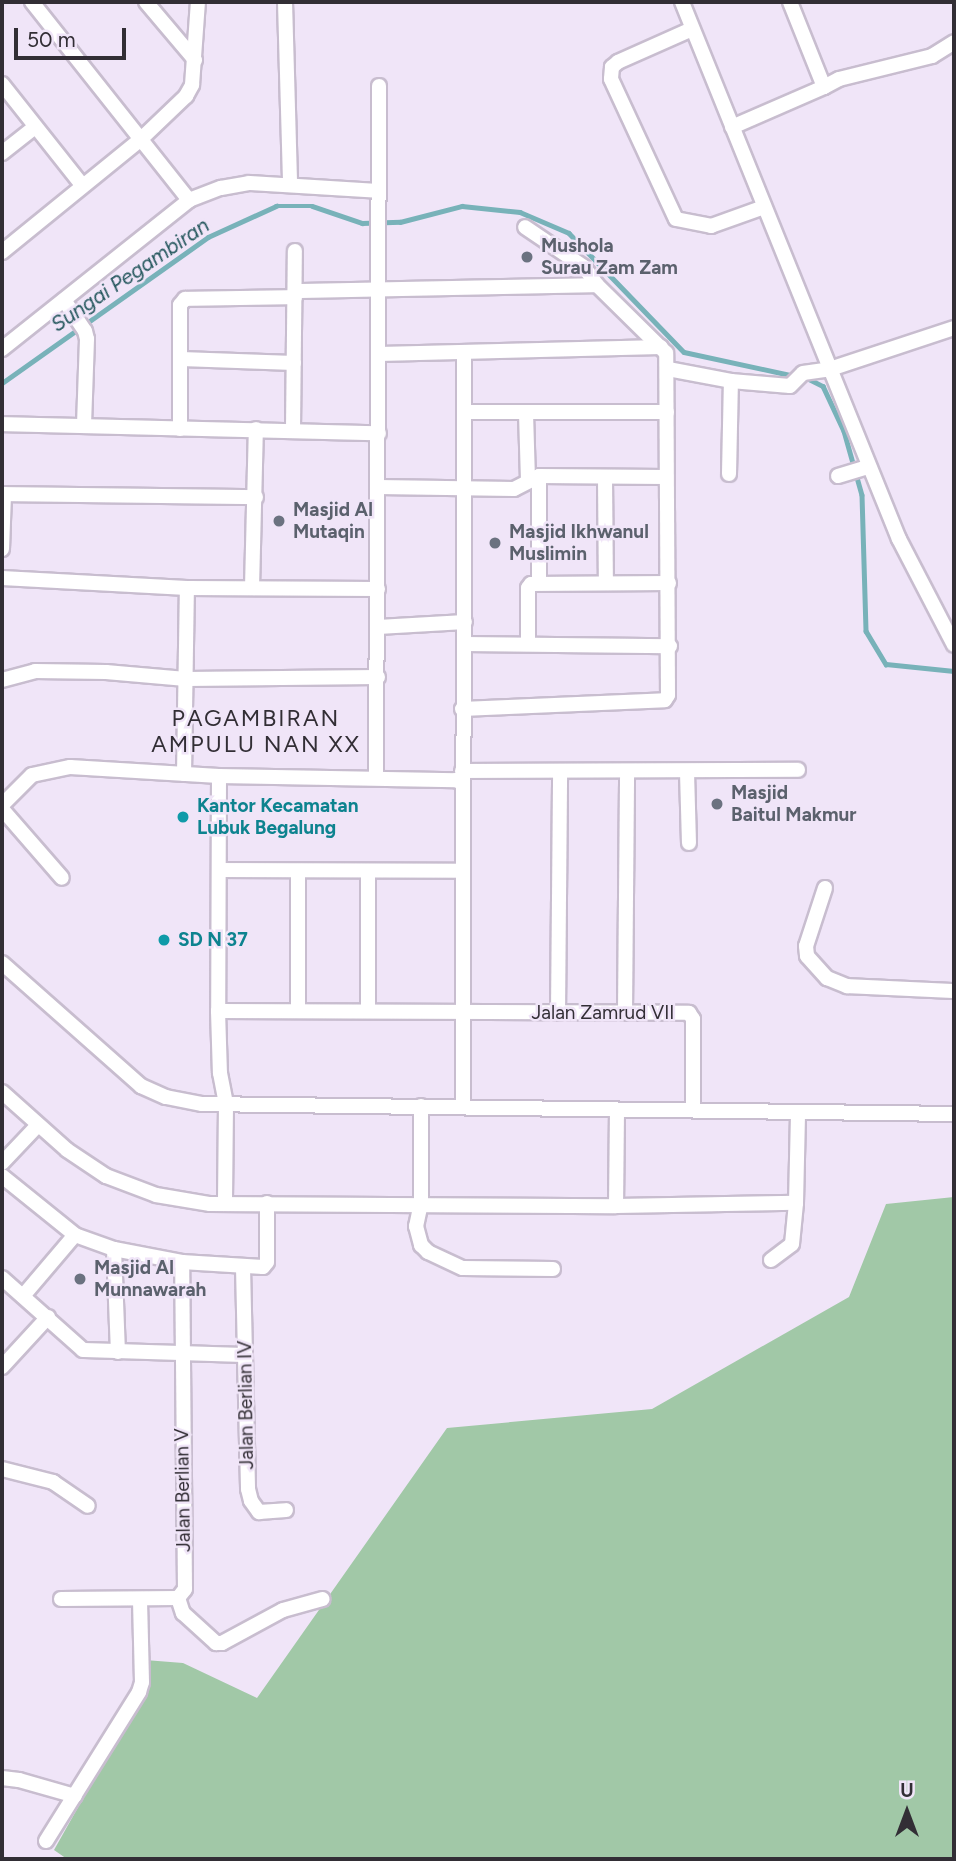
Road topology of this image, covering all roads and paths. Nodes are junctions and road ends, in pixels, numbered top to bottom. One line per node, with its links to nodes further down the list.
1 (32, 2): 15 (street)
2 (146, 2): 9 (street)
3 (198, 2): 9 (street)
4 (285, 2): 17 (street)
5 (682, 2): 7 (street)
6 (790, 2): 12 (street)
7 (692, 29): 14 (street); 21 (street)
8 (954, 42): 12 (street)
9 (195, 60): 15 (street)
10 (2, 84): 13 (street)
11 (379, 86): 19 (street)
12 (824, 87): 14 (street)
13 (35, 127): 16 (street); 18 (street)
14 (732, 127): 21 (street)
15 (140, 140): 18 (street); 20 (street)
16 (2, 153)
17 (290, 183): 19 (street); 20 (street)
18 (82, 186): 24 (street)
19 (379, 194): 26 (street)
20 (189, 200): 28 (street)
21 (764, 207): 37 (street)
22 (525, 227): 25 (street)
23 (295, 251): 27 (street)
24 (2, 252)
25 (597, 285): 26 (street); 30 (street)
26 (380, 290): 27 (street); 33 (street)
27 (295, 294): 34 (street); 35 (street)
28 (64, 300): 31 (street); 43 (street)
29 (954, 328): 37 (street)
30 (661, 347): 32 (street); 36 (street)
31 (2, 349)
32 (464, 352): 33 (street); 39 (street)
33 (379, 354): 47 (street)
34 (181, 359): 35 (street); 44 (street)
35 (294, 363): 46 (street)
36 (668, 369): 38 (street); 40 (street)
37 (830, 369): 38 (street); 68 (street)
38 (732, 381): 48 (street)
39 (464, 412): 41 (street); 53 (street)
40 (667, 412): 41 (street); 49 (street)
41 (526, 413): 50 (street)
42 (2, 424): 43 (street)
43 (84, 426): 44 (street)
44 (180, 429): 45 (street)
45 (256, 429): 46 (street); 55 (street)
46 (293, 429): 47 (street)
47 (379, 433): 52 (street)
48 (729, 474)
49 (665, 477): 51 (street); 60 (street)
50 (533, 478): 51 (street); 53 (street); 58 (street)
51 (605, 478): 59 (street)
52 (378, 487): 53 (street); 63 (street)
53 (465, 487): 64 (street)
54 (3, 494): 55 (street); 56 (street)
55 (256, 497): 62 (street)
56 (2, 549)
57 (2, 578): 61 (street)
58 (539, 582): 59 (street); 67 (street)
59 (607, 583): 60 (street)
60 (669, 583): 69 (street)
61 (187, 588): 62 (street); 71 (street)
62 (252, 588): 63 (street)
63 (378, 589): 65 (street)
64 (465, 622): 65 (street); 66 (street)
65 (378, 627): 70 (street)
66 (465, 644): 67 (street); 73 (street)
67 (528, 644): 69 (street)
68 (954, 645)
69 (670, 646): 73 (street)
70 (378, 677): 71 (street); 81 (street)
71 (186, 679): 72 (street); 78 (street)
72 (2, 680)
73 (462, 709): 80 (street)
74 (798, 770): 76 (street)
75 (560, 771): 77 (street); 80 (street); 97 (street)
76 (687, 772): 77 (street); 83 (street)
77 (626, 773): 96 (street)
78 (184, 774): 79 (street); 82 (street)
79 (219, 776): 81 (street); 84 (street)
80 (462, 777): 81 (street); 87 (street)
81 (376, 778)
82 (2, 807): 88 (street)
83 (689, 843)
84 (220, 870): 85 (street); 94 (street)
85 (298, 871): 86 (street); 92 (street)
86 (368, 871): 87 (street); 93 (street)
87 (462, 871): 95 (street)
88 (62, 878)
89 (825, 888): 91 (street)
90 (2, 963): 99 (street)
91 (954, 991)
92 (298, 1011): 93 (street, Jalan Zamrud VII); 94 (street, Jalan Zamrud VII)
93 (368, 1011): 95 (street, Jalan Zamrud VII)
94 (218, 1012): 99 (street)
95 (462, 1012): 97 (street, Jalan Zamrud VII); 101 (street)
96 (625, 1012): 97 (street, Jalan Zamrud VII); 102 (street, Jalan Zamrud VII)
97 (558, 1013)
98 (2, 1092): 106 (street)
99 (226, 1105): 100 (street); 112 (street)
100 (421, 1106): 101 (street); 110 (street)
101 (463, 1106): 103 (street)
102 (693, 1109): 103 (street); 104 (street)
103 (617, 1111): 113 (street)
104 (798, 1112): 105 (street); 111 (street)
105 (954, 1114)
106 (37, 1125): 107 (street); 112 (street)
107 (2, 1163)
108 (2, 1176): 114 (street)
109 (267, 1203): 110 (street); 112 (street); 118 (street)
110 (421, 1203): 113 (street); 119 (street)
111 (796, 1203): 113 (street); 116 (street)
112 (225, 1204)
113 (616, 1206)
114 (75, 1235): 115 (street); 121 (street)
115 (114, 1249): 117 (street); 123 (street)
116 (771, 1260)
117 (182, 1262): 118 (street); 124 (street, Jalan Berlian V)
118 (243, 1267): 125 (street, Jalan Berlian IV)
119 (553, 1269)
120 (2, 1278): 121 (street)
121 (23, 1296): 122 (street)
122 (48, 1317): 123 (street); 126 (street)
123 (118, 1352): 124 (street)
124 (180, 1354): 125 (street); 130 (street, Jalan Berlian V)
125 (245, 1355): 129 (street, Jalan Berlian IV)
126 (2, 1367)
127 (2, 1469): 128 (street)
128 (88, 1506)
129 (286, 1510)
130 (178, 1598): 132 (street); 133 (street)
131 (61, 1599): 132 (street)
132 (140, 1599): 135 (street)
133 (323, 1599)
134 (2, 1778): 135 (street)
135 (75, 1796): 136 (street)
136 (46, 1841)

